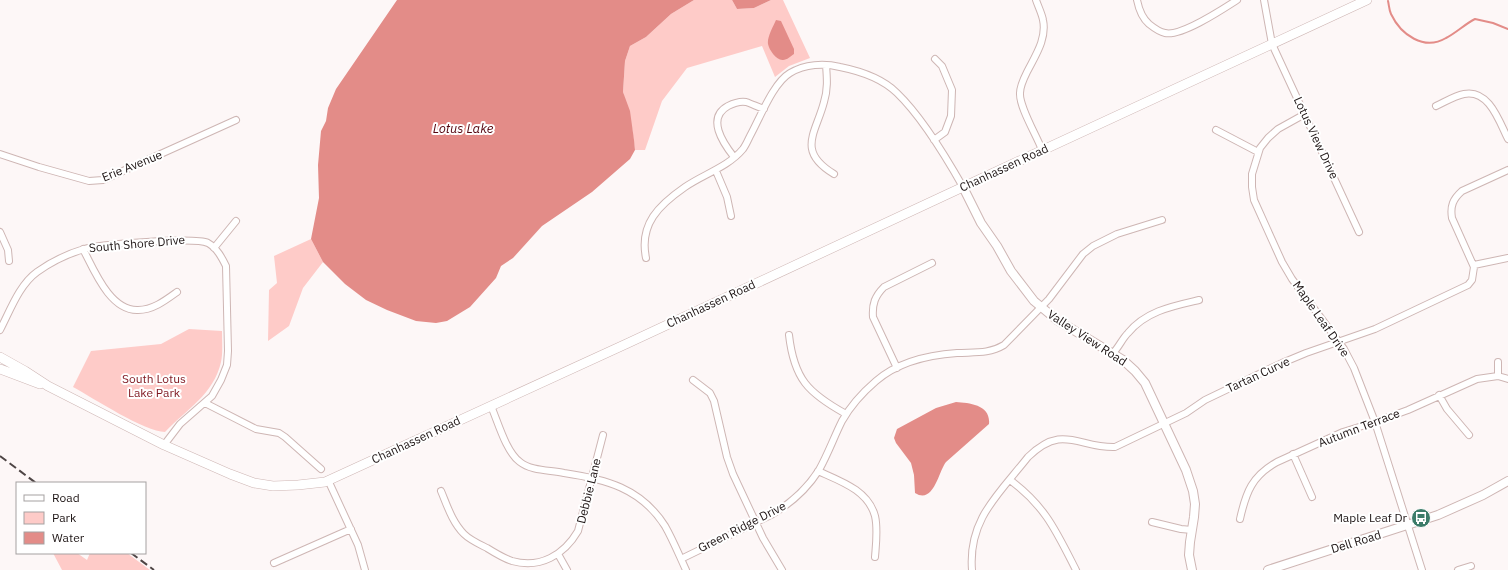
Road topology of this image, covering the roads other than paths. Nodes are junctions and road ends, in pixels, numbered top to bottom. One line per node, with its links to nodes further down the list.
1 (1036, 0): 16 (street)
2 (1137, 0): 3 (street)
3 (1237, 0)
4 (1264, 0): 6 (street, Lotus View Drive)
5 (1368, 0): 6 (main road, Chanhassen Road)
6 (1272, 44): 11 (street, Lotus View Drive); 16 (main road, Chanhassen Road)
7 (935, 59): 15 (street)
8 (826, 65): 10 (street); 15 (street); 22 (street)
9 (1436, 106): 14 (street)
10 (764, 109): 19 (street); 19 (street)
11 (1304, 114): 17 (street, Maple Leaf Drive); 28 (street, Lotus View Drive)
12 (236, 120): 18 (street, Erie Avenue)
13 (1216, 130): 17 (street)
14 (1508, 139)
15 (934, 140): 23 (street)
16 (1042, 150): 23 (main road, Chanhassen Road)
17 (1258, 152): 41 (street, Maple Leaf Drive)
18 (0, 154)
19 (734, 157): 21 (street)
20 (1508, 170): 35 (street)
21 (716, 171): 24 (street); 31 (street)
22 (834, 174)
23 (963, 187): 38 (street, Valley View Road); 53 (main road, Chanhassen Road)
24 (731, 216)
25 (1162, 220): 38 (street, Green Ridge Drive)
26 (236, 221): 29 (street)
27 (0, 232): 33 (street)
28 (1360, 232)
29 (214, 248): 30 (street, South Shore Drive); 52 (street)
30 (83, 249): 36 (street); 39 (street, South Shore Drive)
31 (646, 258)
32 (1508, 258): 35 (street)
33 (9, 261)
34 (932, 263): 45 (street)
35 (1474, 265): 41 (street, Tartan Curve)
36 (177, 292)
37 (1199, 300): 42 (street)
38 (1041, 307): 42 (street, Valley View Road); 45 (street, Green Ridge Drive)
39 (0, 330)
40 (789, 335): 54 (street)
41 (1338, 342): 55 (street, Maple Leaf Drive); 56 (street, Tartan Curve)
42 (1114, 353): 56 (street, Valley View Road)
43 (0, 357): 50 (main road, Chanhassen Road)
44 (1498, 362): 47 (street)
45 (897, 368): 54 (street, Green Ridge Drive)
46 (0, 369): 50 (main road, Chanhassen Road)
47 (1498, 376): 48 (street, Autumn Terrace); 51 (street, Autumn Terrace)
48 (1508, 379)
49 (693, 380): 71 (street)
50 (48, 386): 59 (main road, Chanhassen Road)
51 (1439, 395): 55 (street, Autumn Terrace); 58 (street)
52 (205, 403): 59 (street); 61 (street)
53 (491, 406): 63 (street); 64 (main road, Chanhassen Road)
54 (846, 414): 62 (street, Green Ridge Drive)
55 (1375, 422): 60 (street, Autumn Terrace); 72 (street, Maple Leaf Drive)
56 (1165, 424): 65 (street, Tartan Curve); 74 (street, Valley View Road)
57 (603, 435): 63 (street, Debbie Lane)
58 (1469, 435)
59 (164, 444): 64 (main road, Chanhassen Road)
60 (1293, 454): 68 (street); 69 (street, Autumn Terrace)
61 (322, 469)
62 (818, 471): 71 (street, Green Ridge Drive); 76 (street)
63 (593, 477): 75 (street, Debbie Lane); 77 (street)
64 (328, 480): 73 (street)
65 (1010, 480): 84 (street, Tartan Curve); 85 (street)
66 (1508, 481): 72 (street, Dell Road)
67 (440, 491): 75 (street, Debbie Lane)
68 (1312, 497)
69 (1240, 518)
70 (1152, 522): 74 (street)
71 (756, 523): 77 (street, Green Ridge Drive); 83 (street)
72 (1408, 526): 87 (street, Dell Road); 88 (street, Maple Leaf Drive)
73 (351, 529): 78 (street); 80 (street)
74 (1192, 530): 86 (street, Valley View Road)
75 (558, 554): 81 (street)
76 (875, 557)
77 (681, 559): 82 (street)
78 (274, 564)
79 (1471, 566): 89 (street)
80 (364, 570)
81 (567, 570)
82 (686, 570)
83 (782, 570)
84 (972, 570)
85 (1076, 570)
86 (1192, 570)
87 (1268, 570)
88 (1422, 570)
89 (1458, 570)

